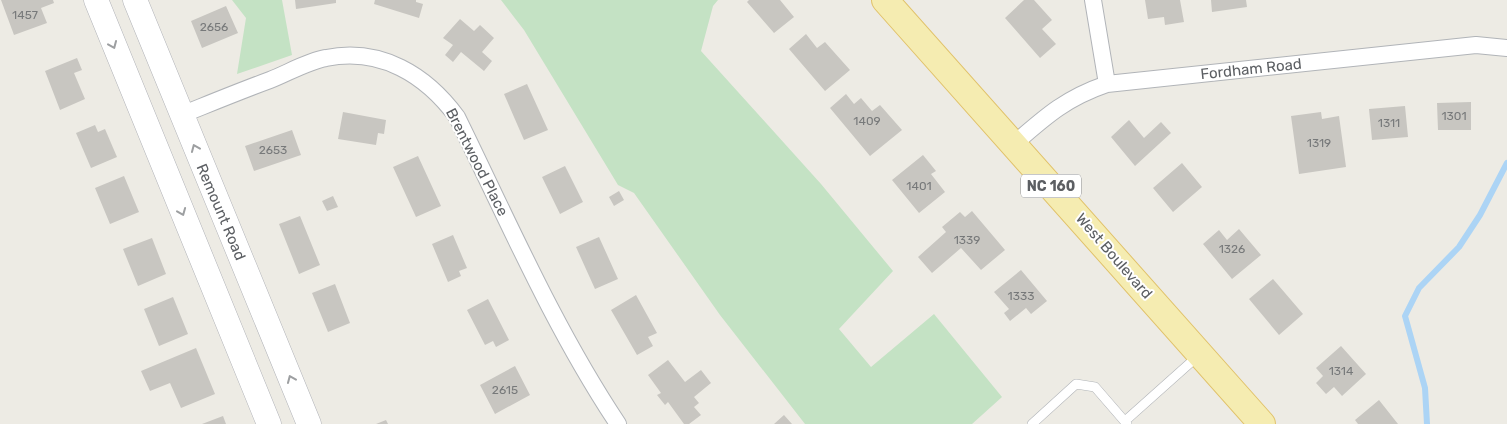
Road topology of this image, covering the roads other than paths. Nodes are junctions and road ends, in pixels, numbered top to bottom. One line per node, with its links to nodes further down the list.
1 (96, 0): 11 (main road, one-way to 11)
2 (135, 0): 7 (main road, Remount Road)
3 (885, 0): 8 (main road, West Boulevard / NC 160)
4 (1093, 0): 6 (street)
5 (1507, 48): 6 (street, Fordham Road)
6 (1107, 84): 8 (street, Fordham Road)
7 (181, 115): 12 (main road, Remount Road, one-way to 7); 13 (street, Brentwood Place)
8 (1014, 144): 9 (main road, West Boulevard / NC 160)
9 (1201, 354): 10 (lane); 15 (main road, West Boulevard / NC 160)
10 (1126, 423): 14 (lane)
11 (269, 424)
12 (309, 424)
13 (618, 424)
14 (1032, 424)
15 (1262, 424)

